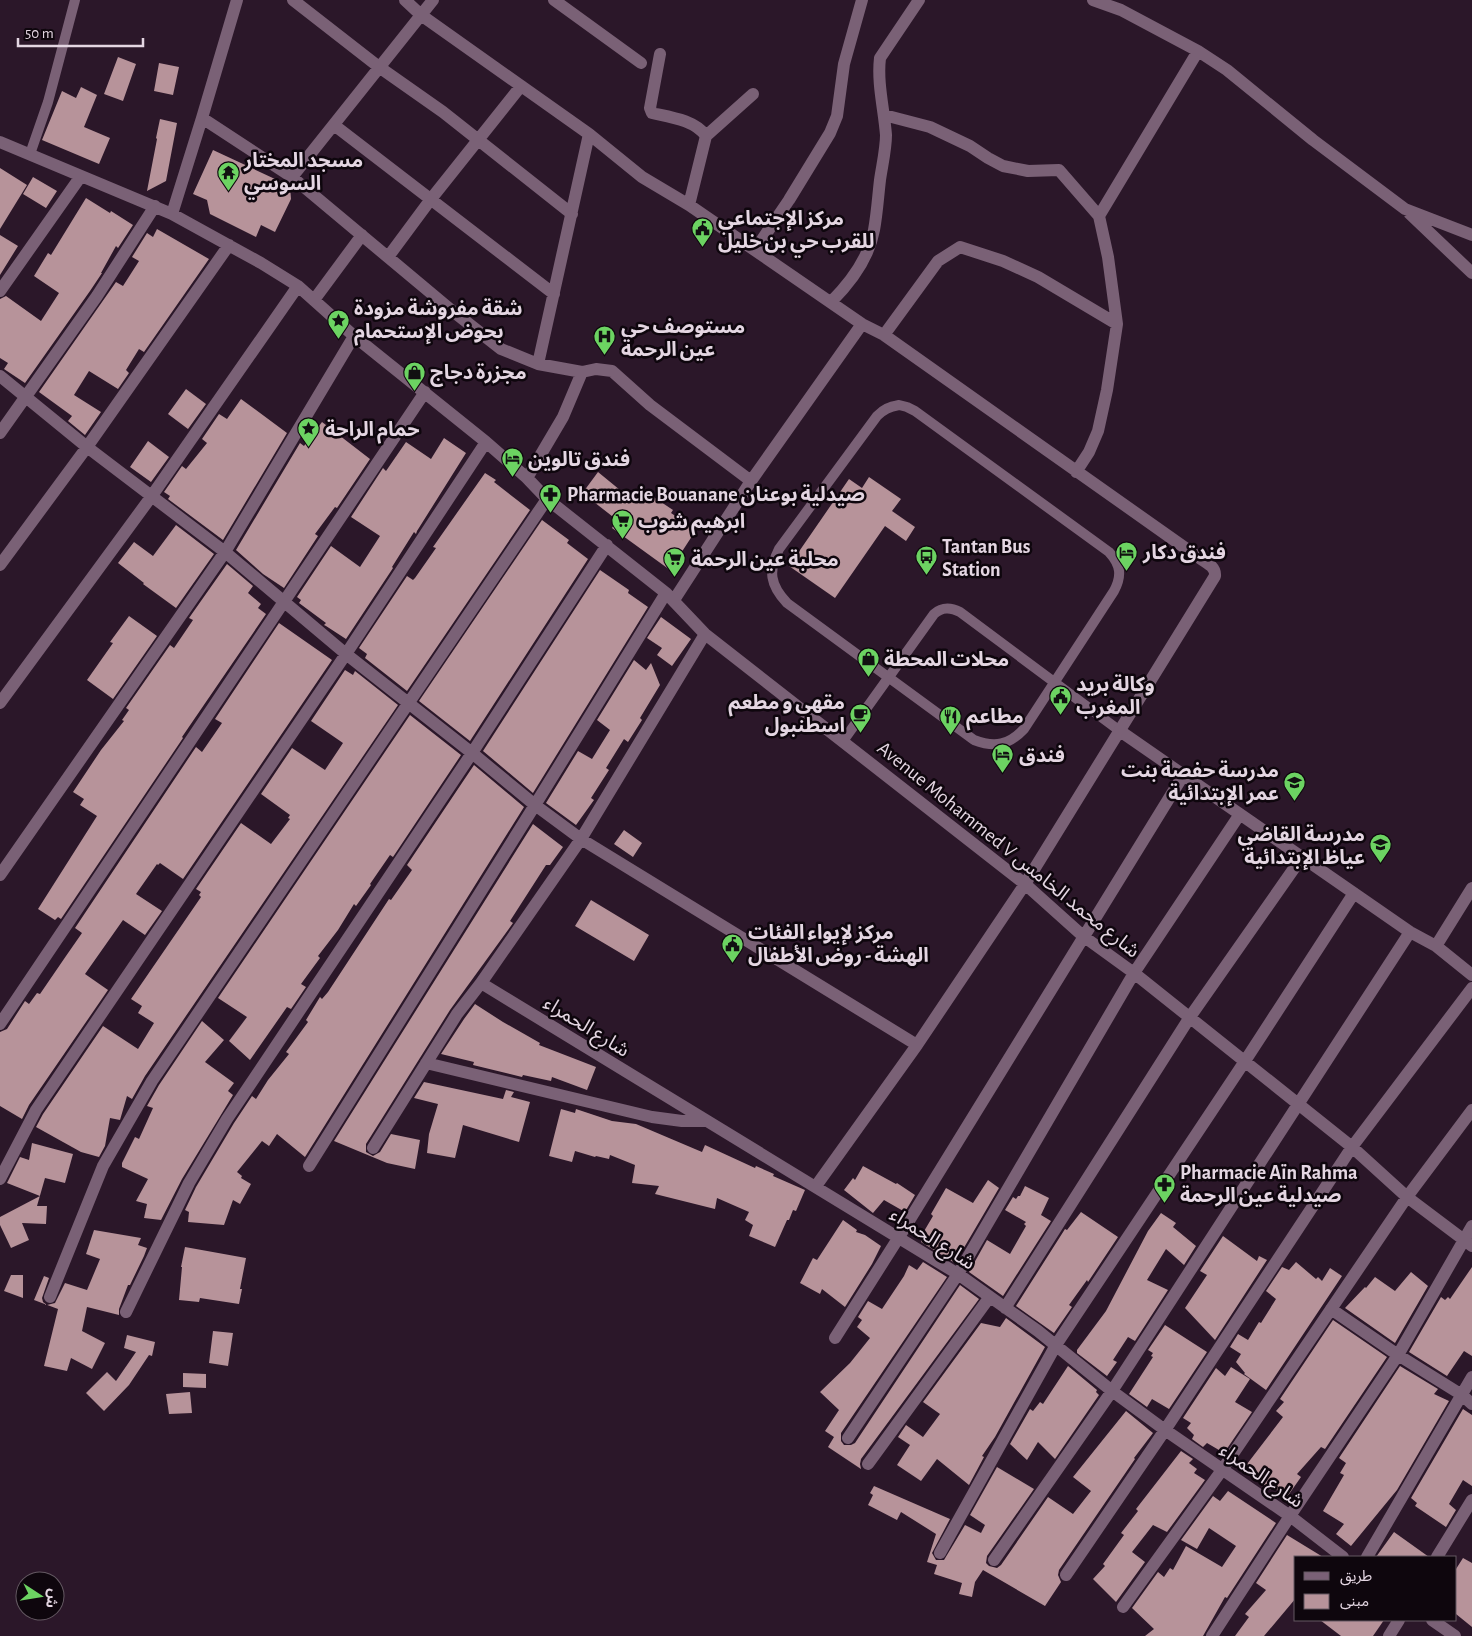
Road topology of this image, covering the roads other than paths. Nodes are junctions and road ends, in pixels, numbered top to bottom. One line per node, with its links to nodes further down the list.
1 (75, 0): 24 (lane)
2 (237, 0): 18 (street)
3 (293, 0): 14 (street)
4 (405, 0): 10 (street)
5 (432, 0): 10 (street)
6 (554, 0): 13 (street)
7 (862, 0): 37 (street)
8 (919, 0): 17 (street)
9 (1093, 0): 11 (street)
10 (421, 14): 14 (street); 15 (street)
11 (1198, 52): 30 (street); 33 (street)
12 (660, 54): 21 (street)
13 (641, 63)
14 (379, 67): 19 (street); 22 (street)
15 (521, 86): 20 (street); 22 (street)
16 (753, 94): 21 (street)
17 (884, 115): 33 (street); 44 (street)
18 (202, 118): 26 (street); 31 (street)
19 (334, 125): 26 (street); 27 (street)
20 (589, 134): 28 (street); 32 (street)
21 (706, 136): 28 (street)
22 (479, 140): 27 (street); 32 (street)
23 (2, 146): 24 (street, Avenue Mohammed V شارع محمد الخامس)
24 (30, 154): 25 (street, Avenue Mohammed V شارع محمد الخامس)
25 (81, 176): 29 (street, Avenue Mohammed V شارع محمد الخامس); 41 (street)
26 (292, 177): 34 (street)
27 (431, 199): 38 (street); 42 (street)
28 (689, 205): 37 (street)
29 (155, 206): 31 (street, Avenue Mohammed V شارع محمد الخامس); 53 (street)
30 (1405, 209): 35 (street); 39 (street)
31 (172, 214): 36 (street, Avenue Mohammed V شارع محمد الخامس)
32 (572, 214): 42 (street)
33 (1099, 216): 46 (street)
34 (362, 235): 38 (street); 43 (street)
35 (1472, 235)
36 (229, 245): 40 (street, Avenue Mohammed V شارع محمد الخامس); 56 (street)
37 (755, 250): 44 (street)
38 (388, 258): 49 (street)
39 (1472, 274)
40 (298, 286): 43 (street, Avenue Mohammed V شارع محمد الخامس); 60 (street)
41 (0, 291)
42 (554, 294): 49 (street)
43 (314, 300): 48 (street, Avenue Mohammed V شارع محمد الخامس)
44 (831, 302): 45 (street)
45 (862, 324): 47 (street); 59 (street)
46 (1117, 324): 47 (street); 57 (street)
47 (884, 335): 57 (street)
48 (354, 336): 52 (street, Avenue Mohammed V شارع محمد الخامس); 63 (street)
49 (538, 364): 50 (street)
50 (582, 372): 58 (street); 59 (street)
51 (0, 376): 53 (street)
52 (425, 392): 55 (street, Avenue Mohammed V شارع محمد الخامس); 66 (street)
53 (26, 397): 54 (street); 56 (street)
54 (0, 433)
55 (486, 442): 58 (street, Avenue Mohammed V شارع محمد الخامس); 68 (street)
56 (87, 447): 60 (street); 64 (street)
57 (1076, 472): 73 (street)
58 (527, 478): 61 (street, Avenue Mohammed V شارع محمد الخامس)
59 (751, 481): 65 (street)
60 (152, 497): 63 (street); 72 (street)
61 (547, 499): 62 (street, Avenue Mohammed V شارع محمد الخامس); 71 (street)
62 (607, 545): 65 (street, Avenue Mohammed V شارع محمد الخامس); 75 (street)
63 (225, 552): 66 (street); 81 (street)
64 (0, 565)
65 (670, 596): 67 (street, Avenue Mohammed V شارع محمد الخامس); 77 (street)
66 (284, 601): 68 (street); 93 (street)
67 (705, 634): 74 (street, Avenue Mohammed V شارع محمد الخامس); 79 (street)
68 (346, 654): 71 (street); 103 (street)
69 (888, 677): 70 (lane); 70 (lane); 70 (lane); 74 (lane)
70 (1054, 682): 73 (lane)
71 (408, 702): 75 (street); 110 (street)
72 (0, 703)
73 (1120, 731): 76 (street); 82 (street)
74 (843, 741): 82 (street, Avenue Mohammed V شارع محمد الخامس)
75 (472, 753): 77 (street); 114 (street)
76 (1184, 774): 78 (street); 86 (street)
77 (535, 805): 79 (street); 102 (street)
78 (1240, 814): 80 (street); 88 (street)
79 (581, 839): 90 (street); 94 (street)
80 (1302, 857): 84 (street); 92 (street)
81 (0, 875)
82 (1025, 884): 86 (street, Avenue Mohammed V شارع محمد الخامس); 94 (street)
83 (1472, 888): 87 (street)
84 (1354, 893): 85 (street); 95 (street)
85 (1410, 932): 87 (street); 97 (street)
86 (1083, 936): 88 (street, Avenue Mohammed V شارع محمد الخامس); 107 (street)
87 (1436, 946): 89 (street)
88 (1134, 973): 92 (street, Avenue Mohammed V شارع محمد الخامس); 109 (street)
89 (1472, 974)
90 (481, 983): 96 (street); 99 (street, شارع الحمراء)
91 (1472, 988): 100 (street)
92 (1190, 1017): 95 (street, Avenue Mohammed V شارع محمد الخامس); 112 (street)
93 (0, 1024)
94 (917, 1045): 104 (street)
95 (1245, 1061): 97 (street, Avenue Mohammed V شارع محمد الخامس); 116 (street)
96 (426, 1063): 99 (street); 101 (street)
97 (1298, 1105): 100 (street, Avenue Mohammed V شارع محمد الخامس); 119 (street)
98 (1472, 1110): 105 (street)
99 (706, 1121): 104 (street, شارع الحمراء)
100 (1352, 1146): 105 (street, Avenue Mohammed V شارع محمد الخامس); 121 (street)
101 (373, 1148)
102 (309, 1166)
103 (0, 1179)
104 (816, 1186): 107 (street, شارع الحمراء)
105 (1407, 1197): 108 (street, Avenue Mohammed V شارع محمد الخامس); 113 (street)
106 (1472, 1226): 108 (street)
107 (899, 1237): 109 (street, شارع الحمراء); 115 (street)
108 (1468, 1243): 117 (street)
109 (958, 1274): 111 (street, شارع الحمراء); 122 (street)
110 (50, 1297)
111 (989, 1298): 112 (street, شارع الحمراء); 123 (street)
112 (1005, 1308): 116 (street, شارع الحمراء)
113 (1331, 1309): 117 (street); 124 (street)
114 (126, 1312)
115 (835, 1338)
116 (1056, 1345): 119 (street, شارع الحمراء); 127 (street)
117 (1398, 1355): 120 (street); 126 (street)
118 (1472, 1378): 120 (street)
119 (1112, 1391): 121 (street, شارع الحمراء); 131 (street)
120 (1467, 1400): 129 (street)
121 (1165, 1430): 124 (street, شارع الحمراء); 132 (street)
122 (848, 1438)
123 (868, 1464)
124 (1222, 1470): 126 (street, شارع الحمراء); 133 (street)
125 (1472, 1500): 130 (street)
126 (1290, 1516): 128 (street, شارع الحمراء); 136 (street)
127 (940, 1553)
128 (1342, 1556)
129 (1368, 1556)
130 (1438, 1556)
131 (994, 1560)
132 (1066, 1575)
133 (1123, 1607)
134 (1398, 1621): 137 (street)
135 (1433, 1621): 138 (street)
136 (1212, 1636)
137 (1390, 1636)
138 (1454, 1636)

